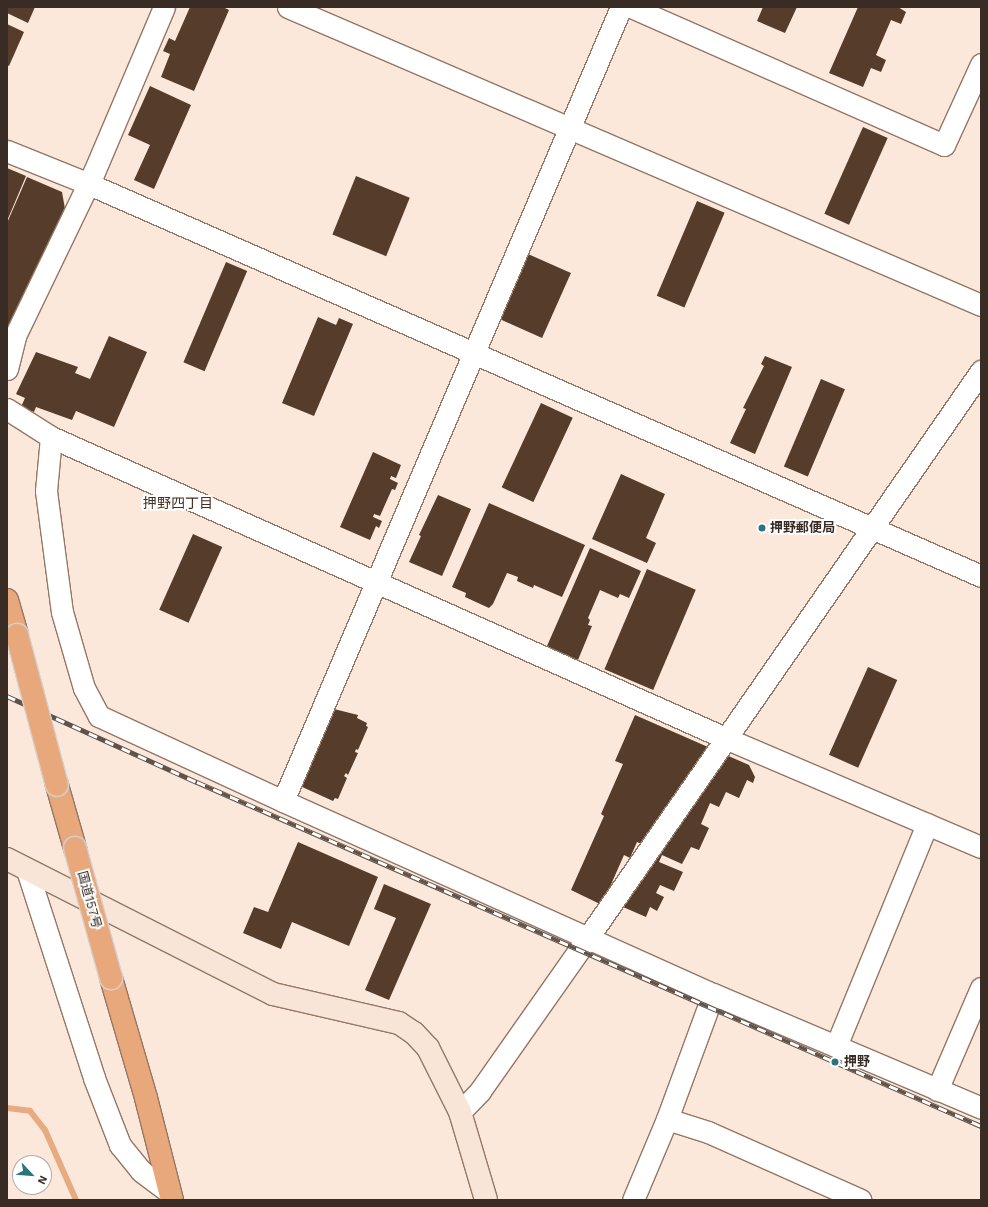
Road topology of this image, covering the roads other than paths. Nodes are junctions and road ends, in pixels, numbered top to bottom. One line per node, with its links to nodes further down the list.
1 (164, 7): 8 (street)
2 (288, 7): 6 (street)
3 (621, 7): 6 (street)
4 (631, 7): 5 (street)
5 (981, 64)
6 (570, 128): 9 (street); 10 (street)
7 (7, 151): 8 (street)
8 (89, 184): 10 (street); 11 (street)
9 (981, 305)
10 (475, 355): 15 (street); 17 (street)
11 (7, 370)
12 (981, 371): 15 (street)
13 (7, 409): 14 (street)
14 (51, 437): 17 (street); 20 (street)
15 (871, 528): 16 (street); 19 (street)
16 (981, 576)
17 (375, 582): 19 (street); 20 (street)
18 (7, 600): 33 (highway, 国道157号, bridge)
19 (725, 738): 21 (street); 25 (street)
20 (283, 801): 25 (street)
21 (927, 824): 22 (street); 28 (street)
22 (981, 847)
23 (7, 860): 24 (street)
24 (27, 870): 31 (street); 33 (street)
25 (589, 936): 27 (street); 31 (street)
26 (981, 988): 29 (street)
27 (713, 994): 28 (street); 32 (street)
28 (836, 1046): 29 (street)
29 (936, 1090): 30 (street)
30 (981, 1108)
31 (460, 1112): 34 (street)
32 (667, 1119): 35 (street); 36 (street)
33 (171, 1196)
34 (486, 1200)
35 (633, 1200)
36 (861, 1200)

